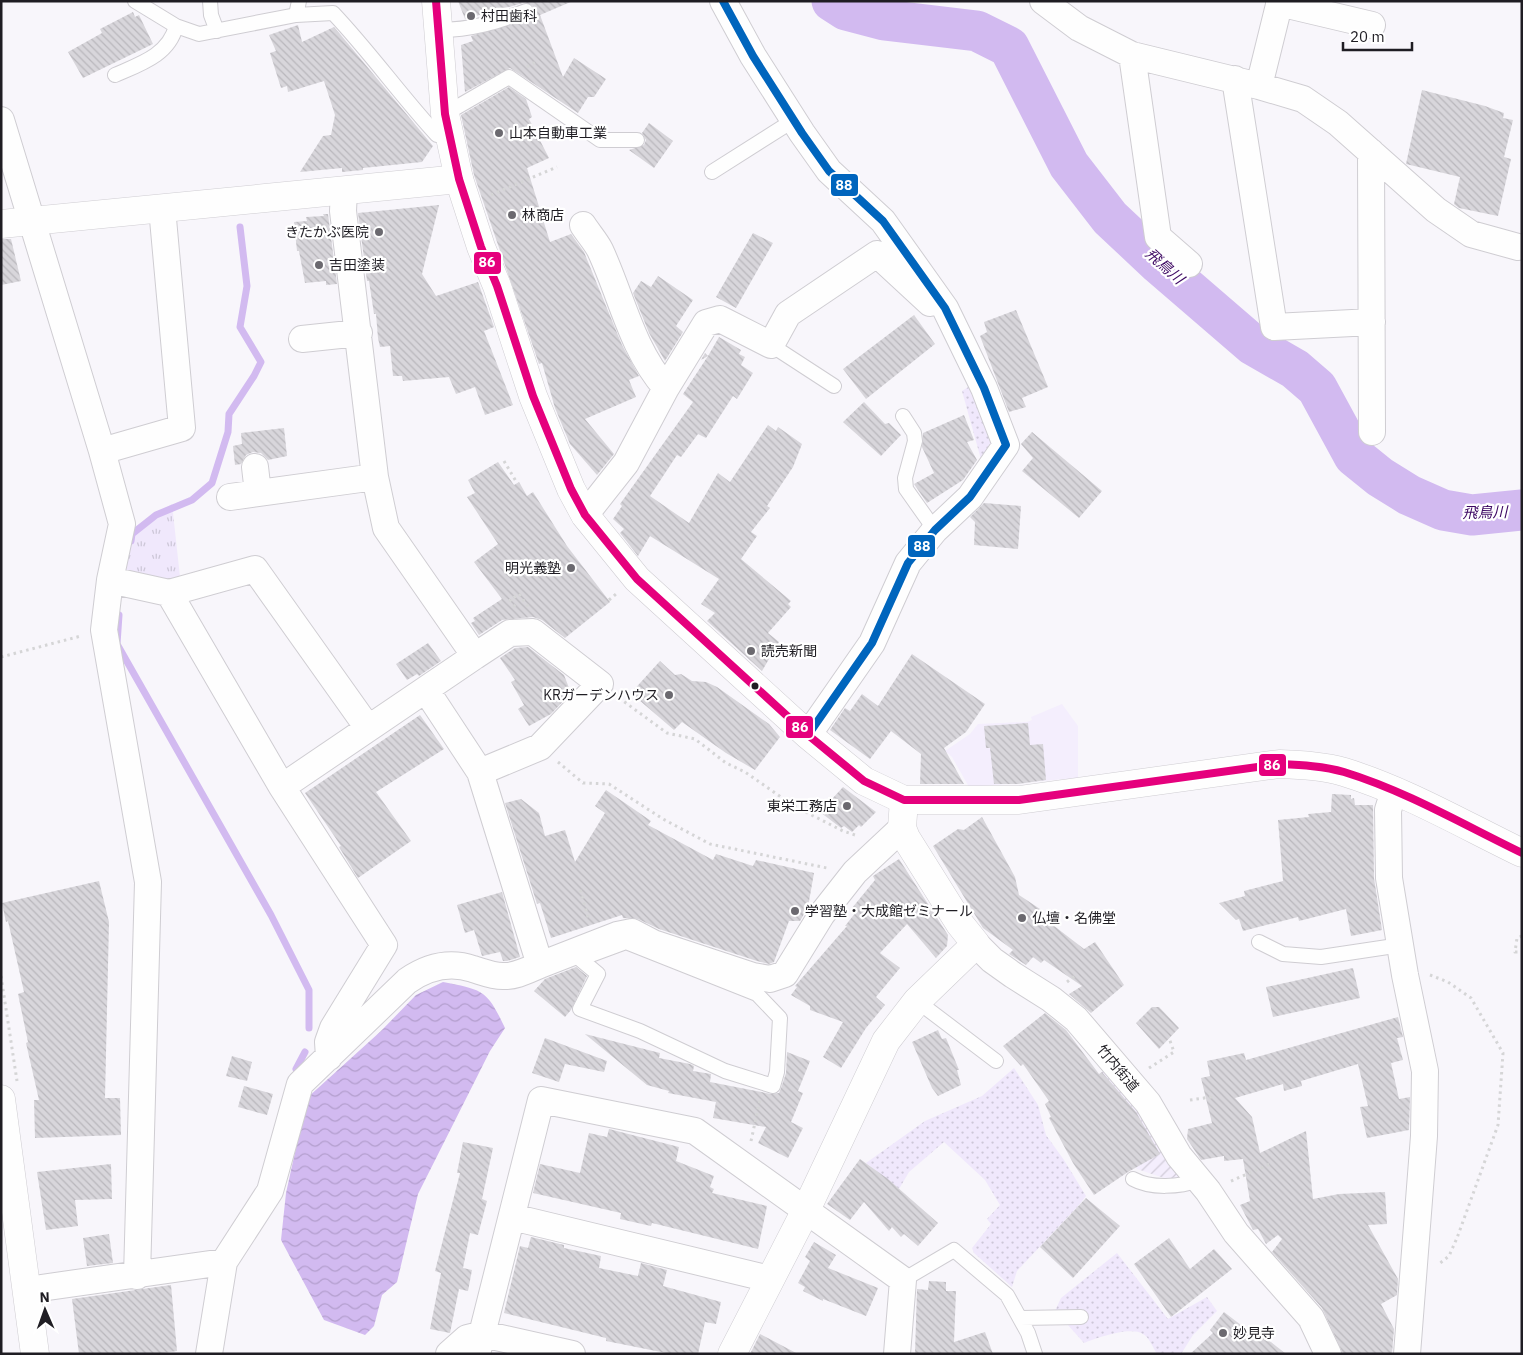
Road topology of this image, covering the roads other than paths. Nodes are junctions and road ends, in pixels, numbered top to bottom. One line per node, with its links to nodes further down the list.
1 (135, 1): 10 (lane)
2 (210, 1): 12 (lane)
3 (436, 1): 11 (main road)
4 (723, 1): 17 (street)
5 (1043, 1): 13 (street)
6 (1280, 2): 9 (street); 15 (street)
7 (297, 8): 12 (lane); 18 (lane)
8 (526, 11): 11 (lane)
9 (1372, 25)
10 (176, 26): 12 (lane); 14 (lane)
11 (439, 30): 18 (main road)
12 (217, 32)
13 (1132, 54): 15 (street); 29 (street)
14 (115, 76)
15 (1247, 82): 20 (street); 31 (street)
16 (1, 120): 25 (street)
17 (794, 120): 21 (lane); 30 (street)
18 (446, 125): 19 (lane); 22 (main road)
19 (637, 140)
20 (1371, 152): 28 (street); 31 (street)
21 (712, 172)
22 (459, 178): 23 (main road); 44 (main road)
23 (344, 190): 24 (main road); 32 (street)
24 (162, 208): 25 (main road); 39 (street)
25 (31, 221): 26 (main road); 39 (street)
26 (1, 224)
27 (582, 225): 36 (street)
28 (1518, 247)
29 (1189, 264)
30 (952, 322): 34 (street); 45 (street)
31 (1372, 322): 38 (street)
32 (358, 333): 33 (street); 41 (street)
33 (302, 339)
34 (771, 345): 35 (lane); 36 (street)
35 (834, 386)
36 (666, 388): 44 (street)
37 (903, 416): 45 (lane)
38 (1372, 432)
39 (102, 452): 46 (street)
40 (255, 467): 42 (street)
41 (375, 477): 42 (street); 48 (street)
42 (258, 493): 43 (street)
43 (230, 497)
44 (585, 515): 51 (main road)
45 (935, 530): 51 (street)
46 (110, 580): 47 (street); 72 (street)
47 (169, 593): 50 (street); 53 (street)
48 (475, 656): 49 (street); 52 (street)
49 (426, 690): 50 (street); 52 (street)
50 (368, 728): 53 (street)
51 (808, 735): 55 (main road)
52 (480, 772): 61 (street)
53 (282, 786): 63 (street)
54 (1394, 791): 55 (main road); 57 (main road); 60 (street)
55 (904, 800): 56 (main road)
56 (902, 828): 59 (main road, 竹内街道); 61 (street)
57 (1522, 853)
58 (1259, 942): 60 (lane)
59 (976, 944): 62 (main road); 68 (street, 竹内街道)
60 (1401, 945): 87 (street)
61 (540, 965): 63 (street)
62 (917, 1001): 64 (lane); 69 (main road)
63 (329, 1057): 71 (street)
64 (996, 1061)
65 (764, 1083): 65 (lane)
66 (1, 1099): 75 (main road)
67 (1133, 1179): 68 (lane)
68 (1203, 1186): 86 (street, 竹内街道)
69 (806, 1210): 70 (street); 73 (main road); 74 (street)
70 (512, 1217): 73 (street); 78 (street)
71 (224, 1262): 72 (street); 80 (street)
72 (137, 1276): 75 (street)
73 (770, 1279): 83 (main road)
74 (903, 1280): 77 (lane); 84 (street)
75 (27, 1290): 79 (main road)
76 (1082, 1317): 77 (lane)
77 (1020, 1318): 85 (lane)
78 (480, 1344): 81 (street); 82 (street)
79 (35, 1354)
80 (209, 1354)
81 (449, 1354)
82 (572, 1354)
83 (732, 1354)
84 (897, 1354)
85 (1035, 1354)
86 (1328, 1354)
87 (1407, 1354)

